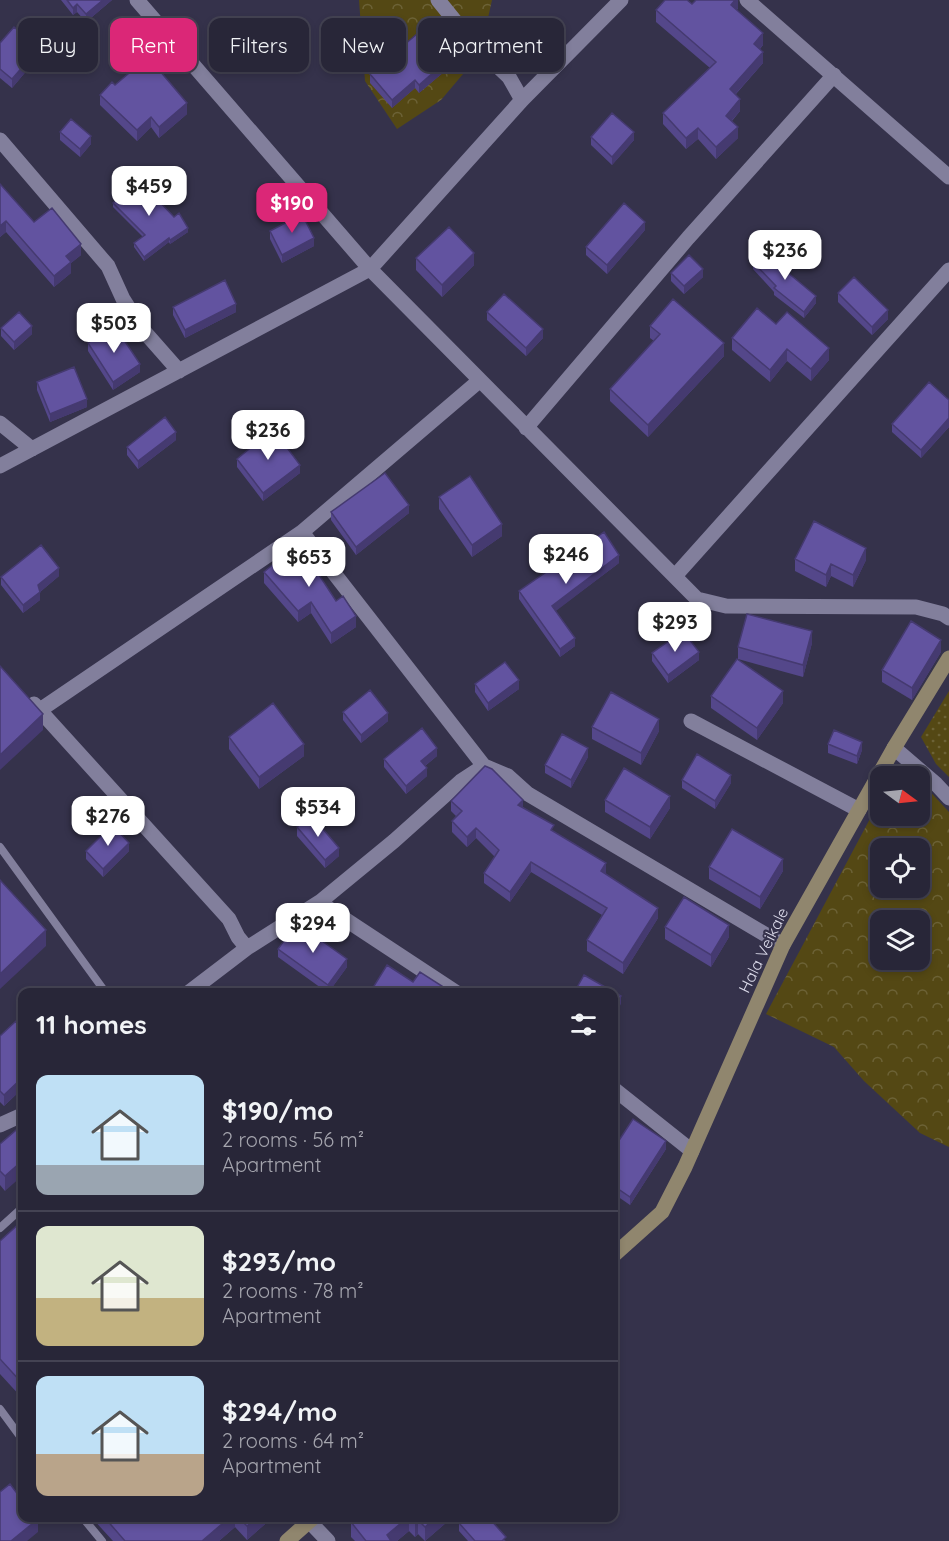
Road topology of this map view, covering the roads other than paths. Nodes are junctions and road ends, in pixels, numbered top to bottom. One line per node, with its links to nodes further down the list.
1 (137, 0): 9 (street)
2 (438, 0): 6 (street)
3 (621, 0): 6 (street)
4 (747, 0): 5 (street)
5 (834, 75): 8 (street); 14 (street)
6 (522, 100): 9 (street)
7 (0, 140): 11 (street)
8 (949, 177)
9 (370, 269): 11 (street); 12 (street)
10 (949, 270): 18 (street)
11 (179, 371): 15 (street)
12 (479, 381): 14 (street); 17 (street)
13 (0, 423): 15 (street)
14 (526, 428): 18 (street)
15 (32, 449): 16 (street)
16 (0, 466)
17 (302, 532): 22 (street); 25 (street)
18 (675, 576): 19 (street)
19 (949, 618)
20 (949, 658): 24 (street, Hala Veikale)
21 (24, 693): 22 (street)
22 (40, 710): 31 (street)
23 (691, 721): 27 (street)
24 (894, 748): 26 (street); 27 (street, Hala Veikale)
25 (484, 766): 29 (street); 30 (street)
26 (949, 798)
27 (859, 810): 30 (street, Hala Veikale)
28 (0, 847): 32 (lane)
29 (321, 901): 31 (street); 34 (street)
30 (783, 945): 38 (street, Hala Veikale)
31 (247, 948): 33 (street)
32 (102, 988)
33 (195, 988)
34 (449, 988)
35 (618, 1092): 38 (street)
36 (18, 1118): 37 (street)
37 (0, 1125)
38 (692, 1151): 41 (street, Hala Veikale)
39 (18, 1212): 40 (lane)
40 (0, 1228)
41 (618, 1252)
42 (0, 1409): 43 (lane)
43 (18, 1434)
44 (86, 1522): 47 (lane)
45 (309, 1522): 48 (street)
46 (313, 1522): 49 (street)
47 (102, 1541)
48 (286, 1541)
49 (328, 1541)

